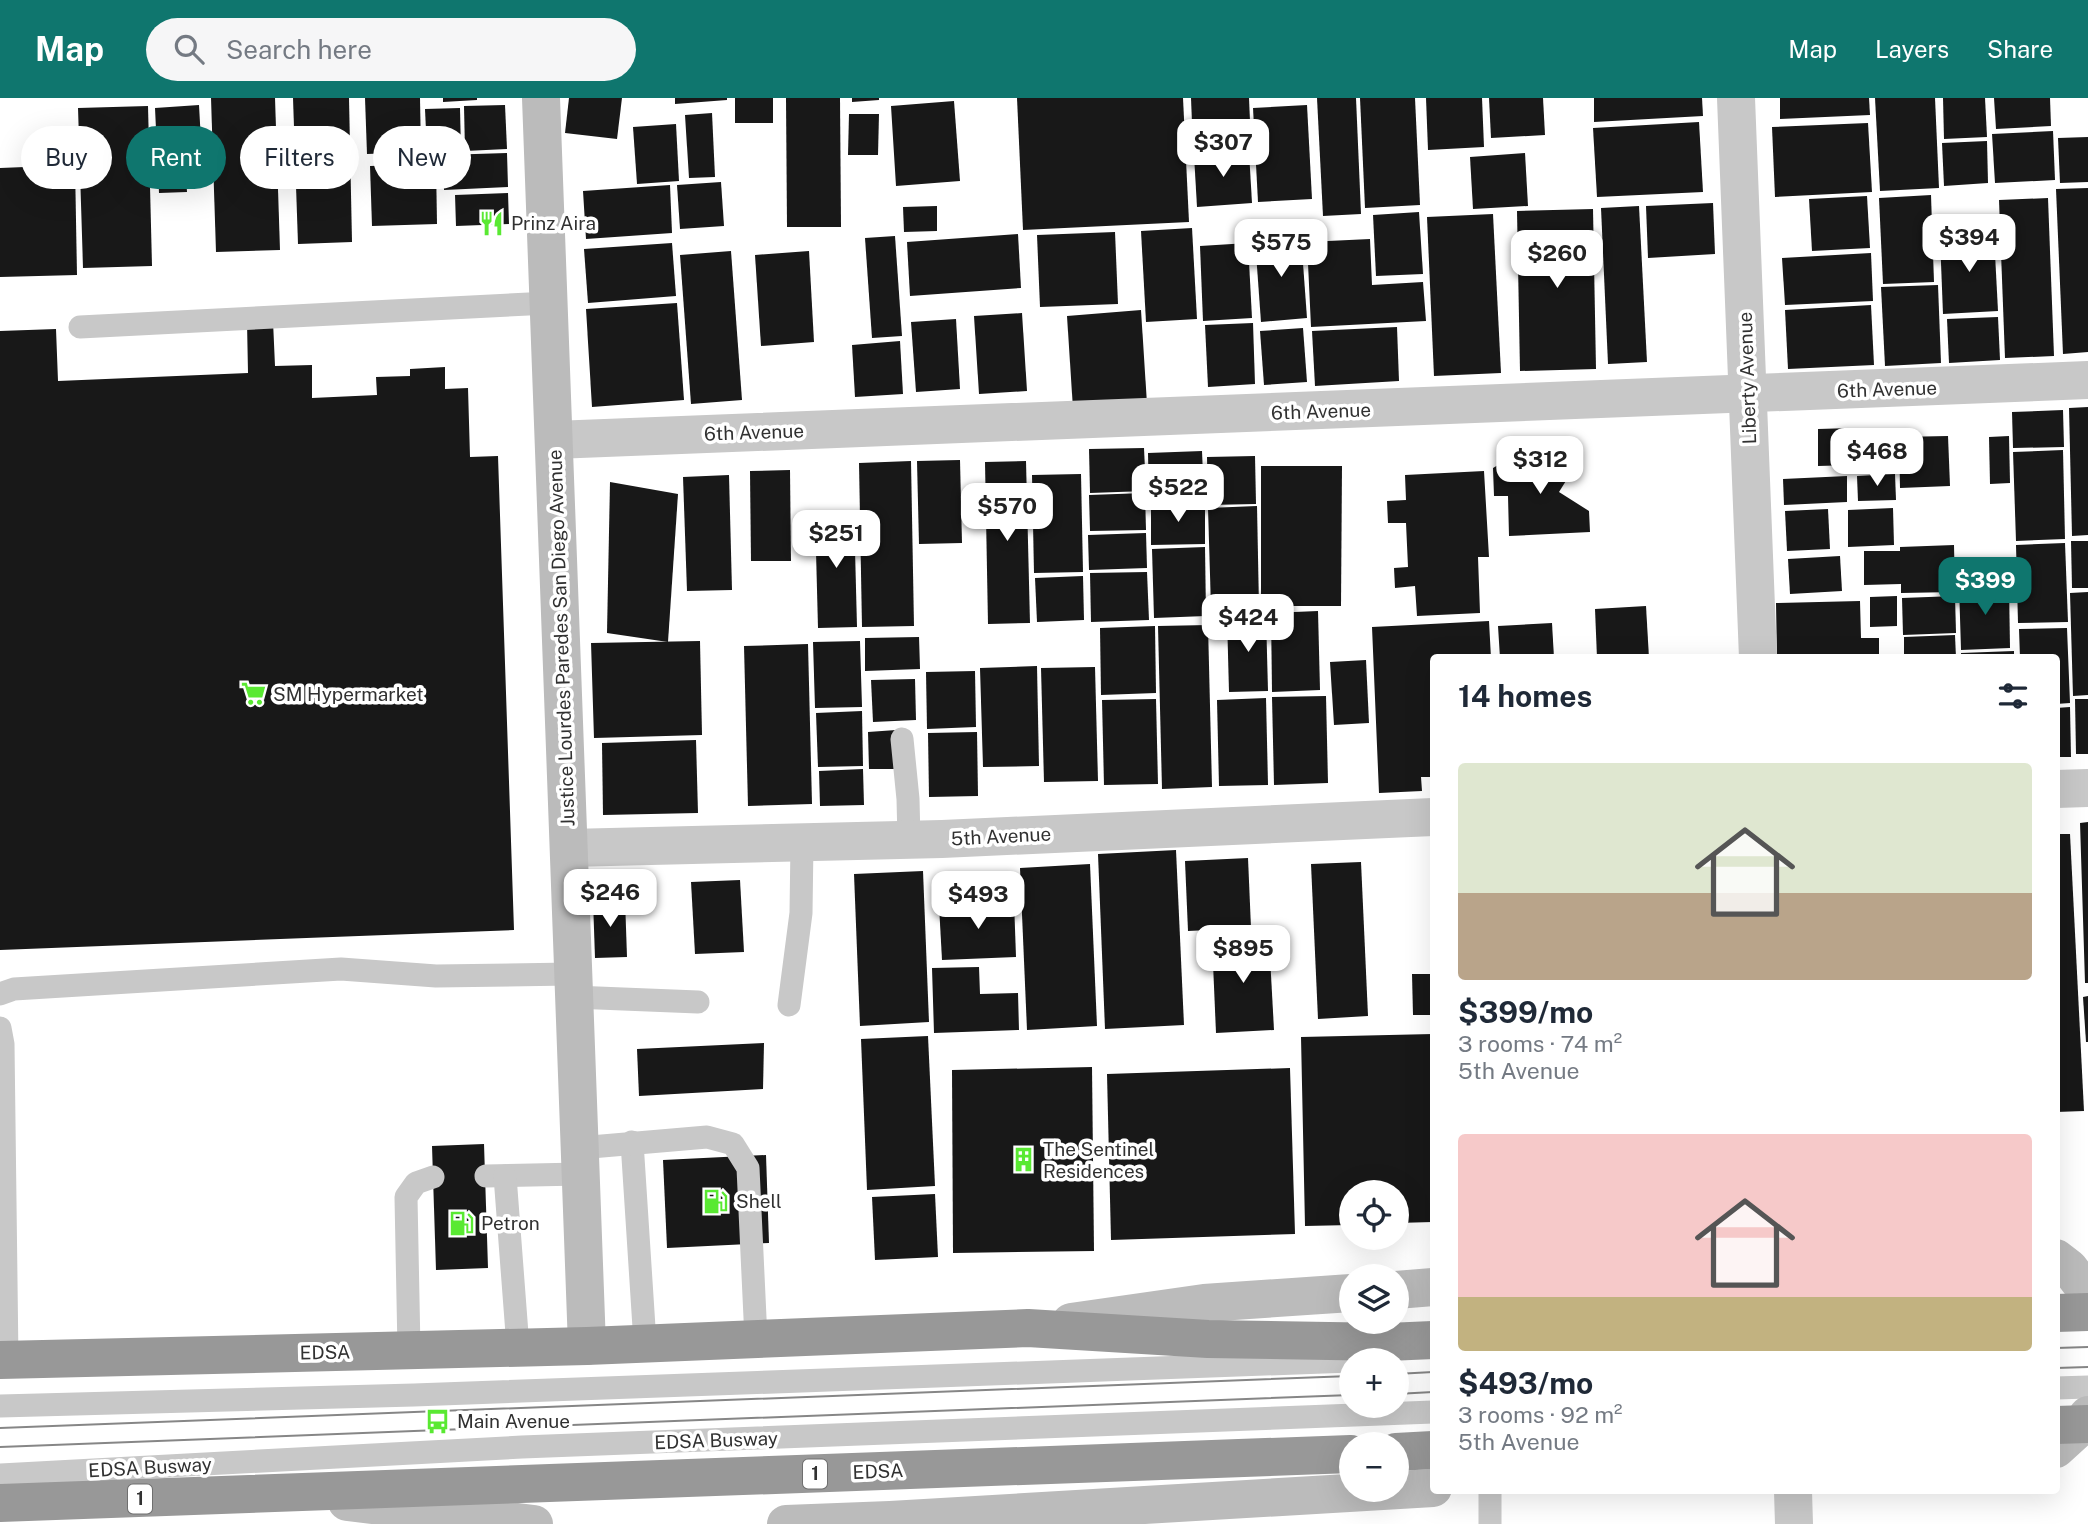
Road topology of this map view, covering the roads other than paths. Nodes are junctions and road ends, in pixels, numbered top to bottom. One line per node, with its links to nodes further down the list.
1 (541, 98): 3 (main road, Justice Lourdes Paredes San Diego Avenue)
2 (1736, 98): 6 (street, Liberty Avenue)
3 (549, 303): 4 (lane); 7 (main road, Justice Lourdes Paredes San Diego Avenue)
4 (80, 327)
5 (2088, 380): 6 (street, 6th Avenue)
6 (1748, 395): 7 (street, 6th Avenue); 8 (street, Liberty Avenue)
7 (554, 440): 15 (main road, Justice Lourdes Paredes San Diego Avenue)
8 (1758, 654)
9 (902, 739): 13 (lane)
10 (2088, 788): 11 (street)
11 (2060, 789)
12 (1430, 817): 13 (street, 5th Avenue)
13 (909, 840): 14 (street, 5th Avenue)
14 (802, 843): 15 (street, 5th Avenue); 19 (lane)
15 (569, 848): 16 (main road, Justice Lourdes Paredes San Diego Avenue)
16 (572, 986): 17 (lane); 18 (lane); 22 (main road, Justice Lourdes Paredes San Diego Avenue)
17 (0, 995)
18 (698, 1002)
19 (789, 1005)
20 (0, 1028): 46 (lane)
21 (632, 1142): 22 (lane); 36 (lane); 38 (lane)
22 (580, 1161): 39 (main road, Justice Lourdes Paredes San Diego Avenue); 40 (lane)
23 (433, 1177): 43 (lane)
24 (2088, 1246): 25 (main road)
25 (2060, 1247)
26 (2060, 1261): 29 (main road)
27 (1430, 1287): 28 (main road)
28 (1409, 1289)
29 (2088, 1293)
30 (1339, 1294): 33 (main road, EDSA)
31 (2088, 1312): 32 (highway)
32 (2060, 1313)
33 (1028, 1328): 36 (highway, EDSA); 41 (highway, EDSA)
34 (2088, 1331): 35 (lane)
35 (2060, 1332)
36 (756, 1339): 38 (highway, EDSA)
37 (1430, 1341): 42 (highway, EDSA)
38 (645, 1343): 39 (highway, EDSA)
39 (587, 1346): 40 (highway, EDSA)
40 (518, 1347): 43 (highway, EDSA)
41 (1345, 1348)
42 (1402, 1348)
43 (409, 1350): 46 (highway, EDSA)
44 (1409, 1354): 45 (lane)
45 (1430, 1358)
46 (4, 1360)
47 (1339, 1361): 50 (lane)
48 (2088, 1387): 49 (lane)
49 (2060, 1388)
50 (0, 1406)
51 (1430, 1412): 61 (lane, EDSA Busway)
52 (2088, 1415): 55 (main road)
53 (2088, 1424): 54 (highway, bridge)
54 (2060, 1425)
55 (2060, 1445)
56 (1430, 1450): 57 (highway)
57 (1409, 1451)
58 (1339, 1454): 63 (highway, EDSA / 1)
59 (2088, 1459): 60 (main road)
60 (2060, 1460)
61 (0, 1475)
62 (1430, 1488): 67 (main road)
63 (279, 1494): 66 (highway, EDSA / 1); 70 (main road, EDSA / 1)
64 (1490, 1494): 72 (lane)
65 (1793, 1494): 73 (street)
66 (0, 1503)
67 (1161, 1514): 68 (main road)
68 (890, 1522): 69 (main road)
69 (826, 1523): 71 (main road)
70 (534, 1524)
71 (786, 1524)
72 (1490, 1524)
73 (1794, 1524)

